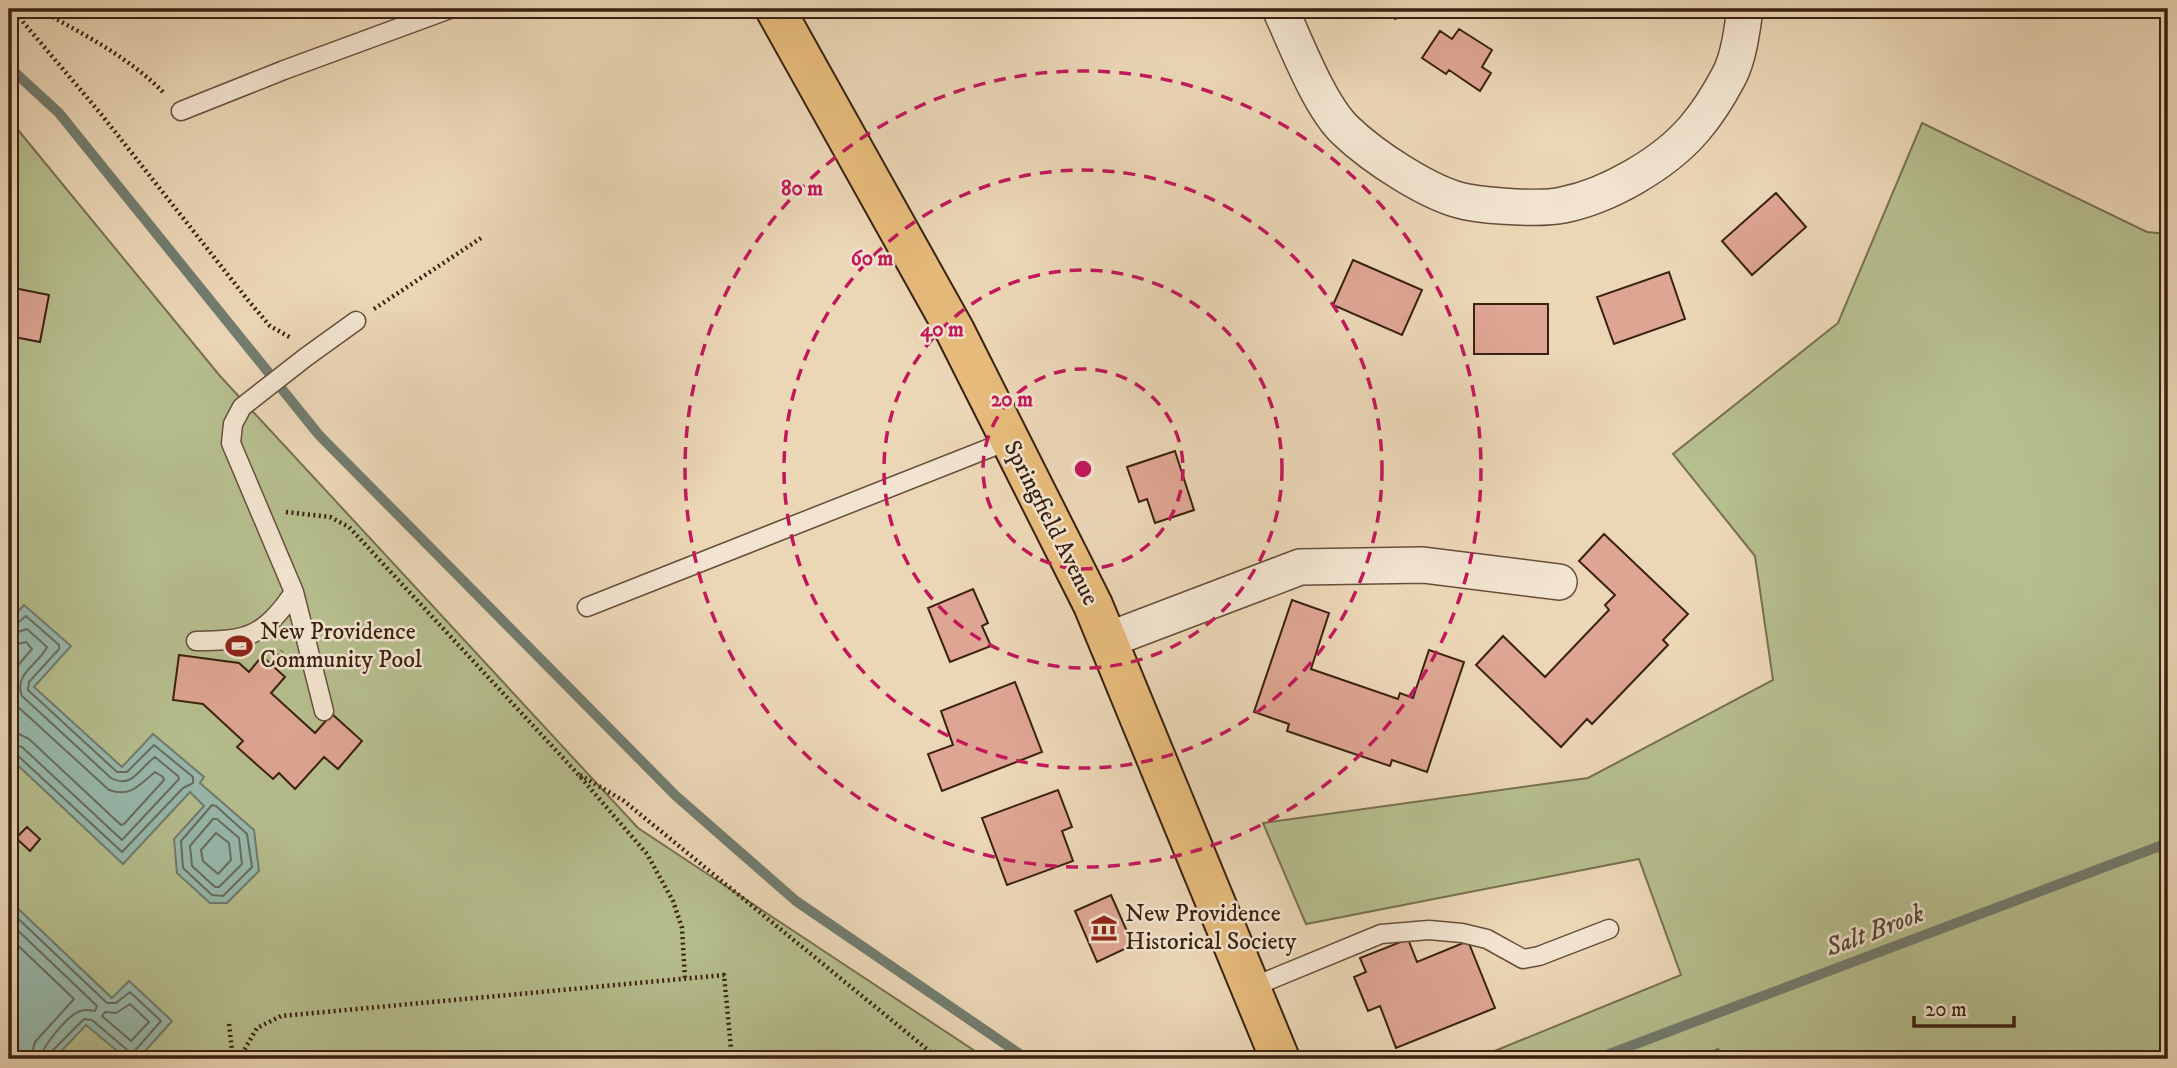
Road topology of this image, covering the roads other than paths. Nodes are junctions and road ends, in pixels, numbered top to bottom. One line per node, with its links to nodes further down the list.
1 (450, 9): 5 (lane)
2 (775, 9): 7 (main road, Springfield Avenue)
3 (1280, 9): 4 (street)
4 (1745, 9)
5 (181, 111)
6 (356, 321): 9 (lane)
7 (1010, 440): 10 (lane); 11 (main road, Springfield Avenue)
8 (1559, 582): 11 (street)
9 (294, 592): 12 (lane); 13 (lane)
10 (587, 607)
11 (1108, 640): 15 (main road, Springfield Avenue)
12 (196, 641)
13 (324, 711)
14 (1609, 929): 15 (lane)
15 (1251, 988): 16 (main road, Springfield Avenue)
16 (1280, 1059)

